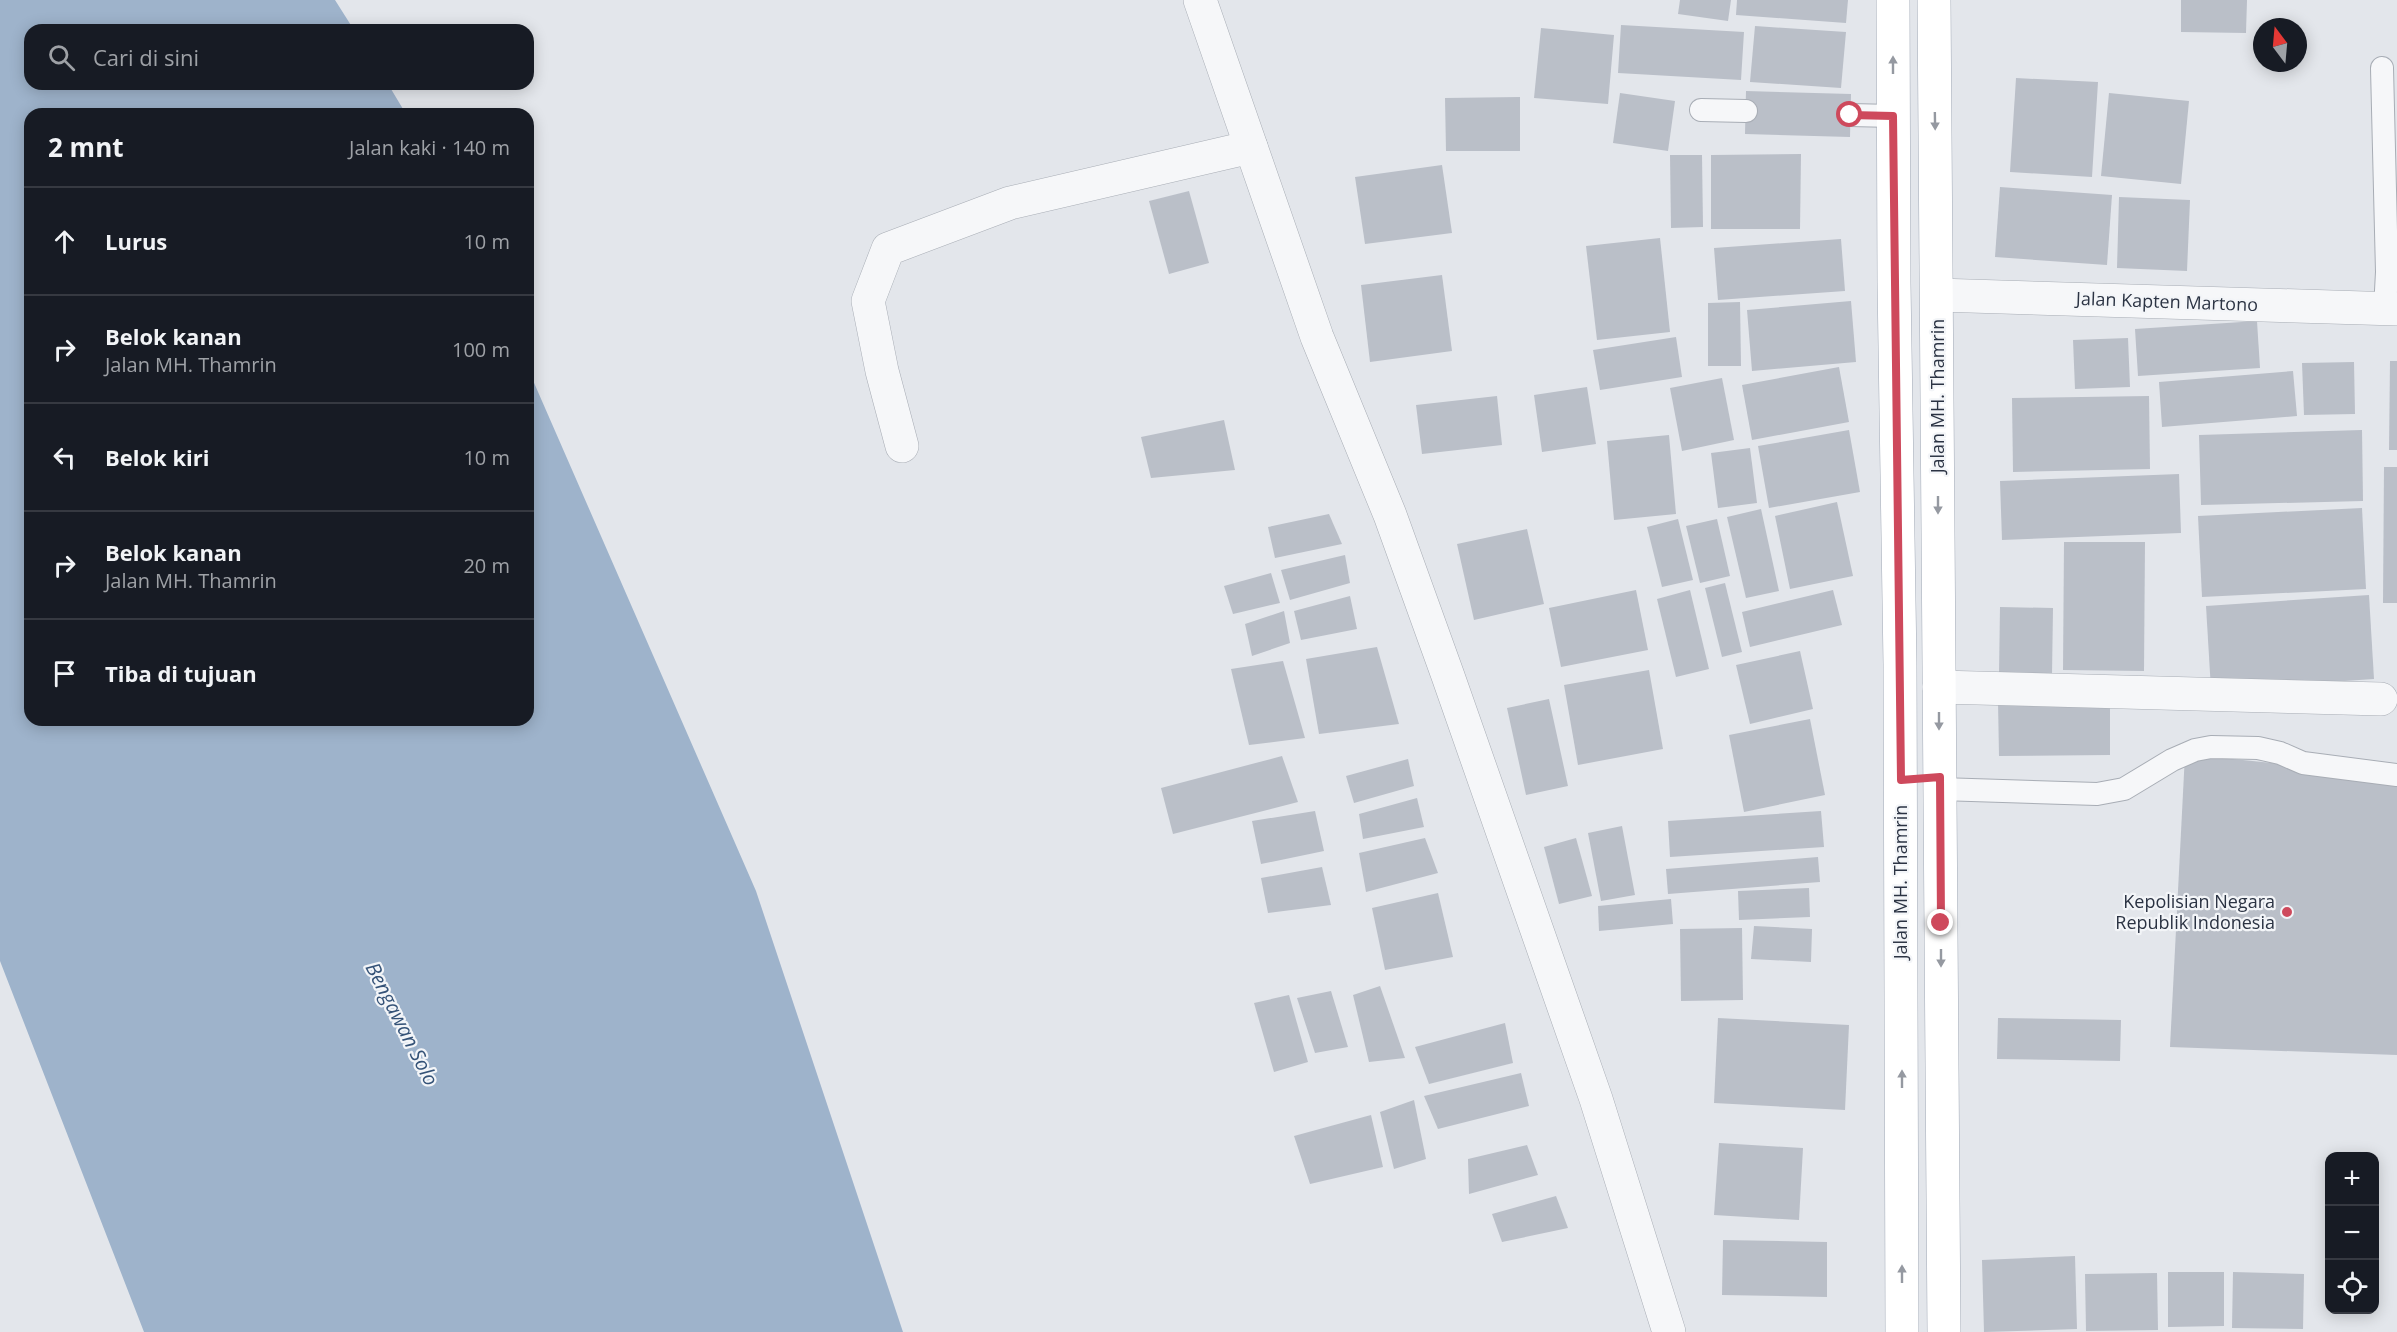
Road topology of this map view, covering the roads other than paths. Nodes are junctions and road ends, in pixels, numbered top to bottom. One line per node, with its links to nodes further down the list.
1 (1200, 0): 9 (street)
2 (1893, 0): 8 (main road, Jalan MH. Thamrin, one-way to 2)
3 (1934, 0): 11 (main road, Jalan MH. Thamrin, one-way to 11)
4 (2382, 68): 12 (lane)
5 (1701, 110): 6 (lane)
6 (1746, 111)
7 (1850, 115): 8 (lane)
8 (1893, 116): 10 (main road, Jalan MH. Thamrin)
9 (1251, 147): 13 (street); 21 (street)
10 (1894, 283): 11 (main road); 17 (main road, Jalan MH. Thamrin)
11 (1937, 289): 12 (street, Jalan Kapten Martono); 14 (main road, Jalan MH. Thamrin, one-way to 14)
12 (2391, 309)
13 (902, 446)
14 (1939, 687): 15 (street); 18 (main road, Jalan MH. Thamrin, one-way to 18)
15 (2381, 699)
16 (2397, 775): 18 (lane)
17 (1901, 780): 18 (street); 19 (main road, Jalan MH. Thamrin)
18 (1940, 783): 20 (main road, Jalan MH. Thamrin, one-way to 20)
19 (1902, 1008): 20 (main road); 22 (main road, Jalan MH. Thamrin, one-way to 19)
20 (1941, 1010): 23 (main road, Jalan MH. Thamrin)
21 (1669, 1332)
22 (1902, 1332)
23 (1944, 1332)

